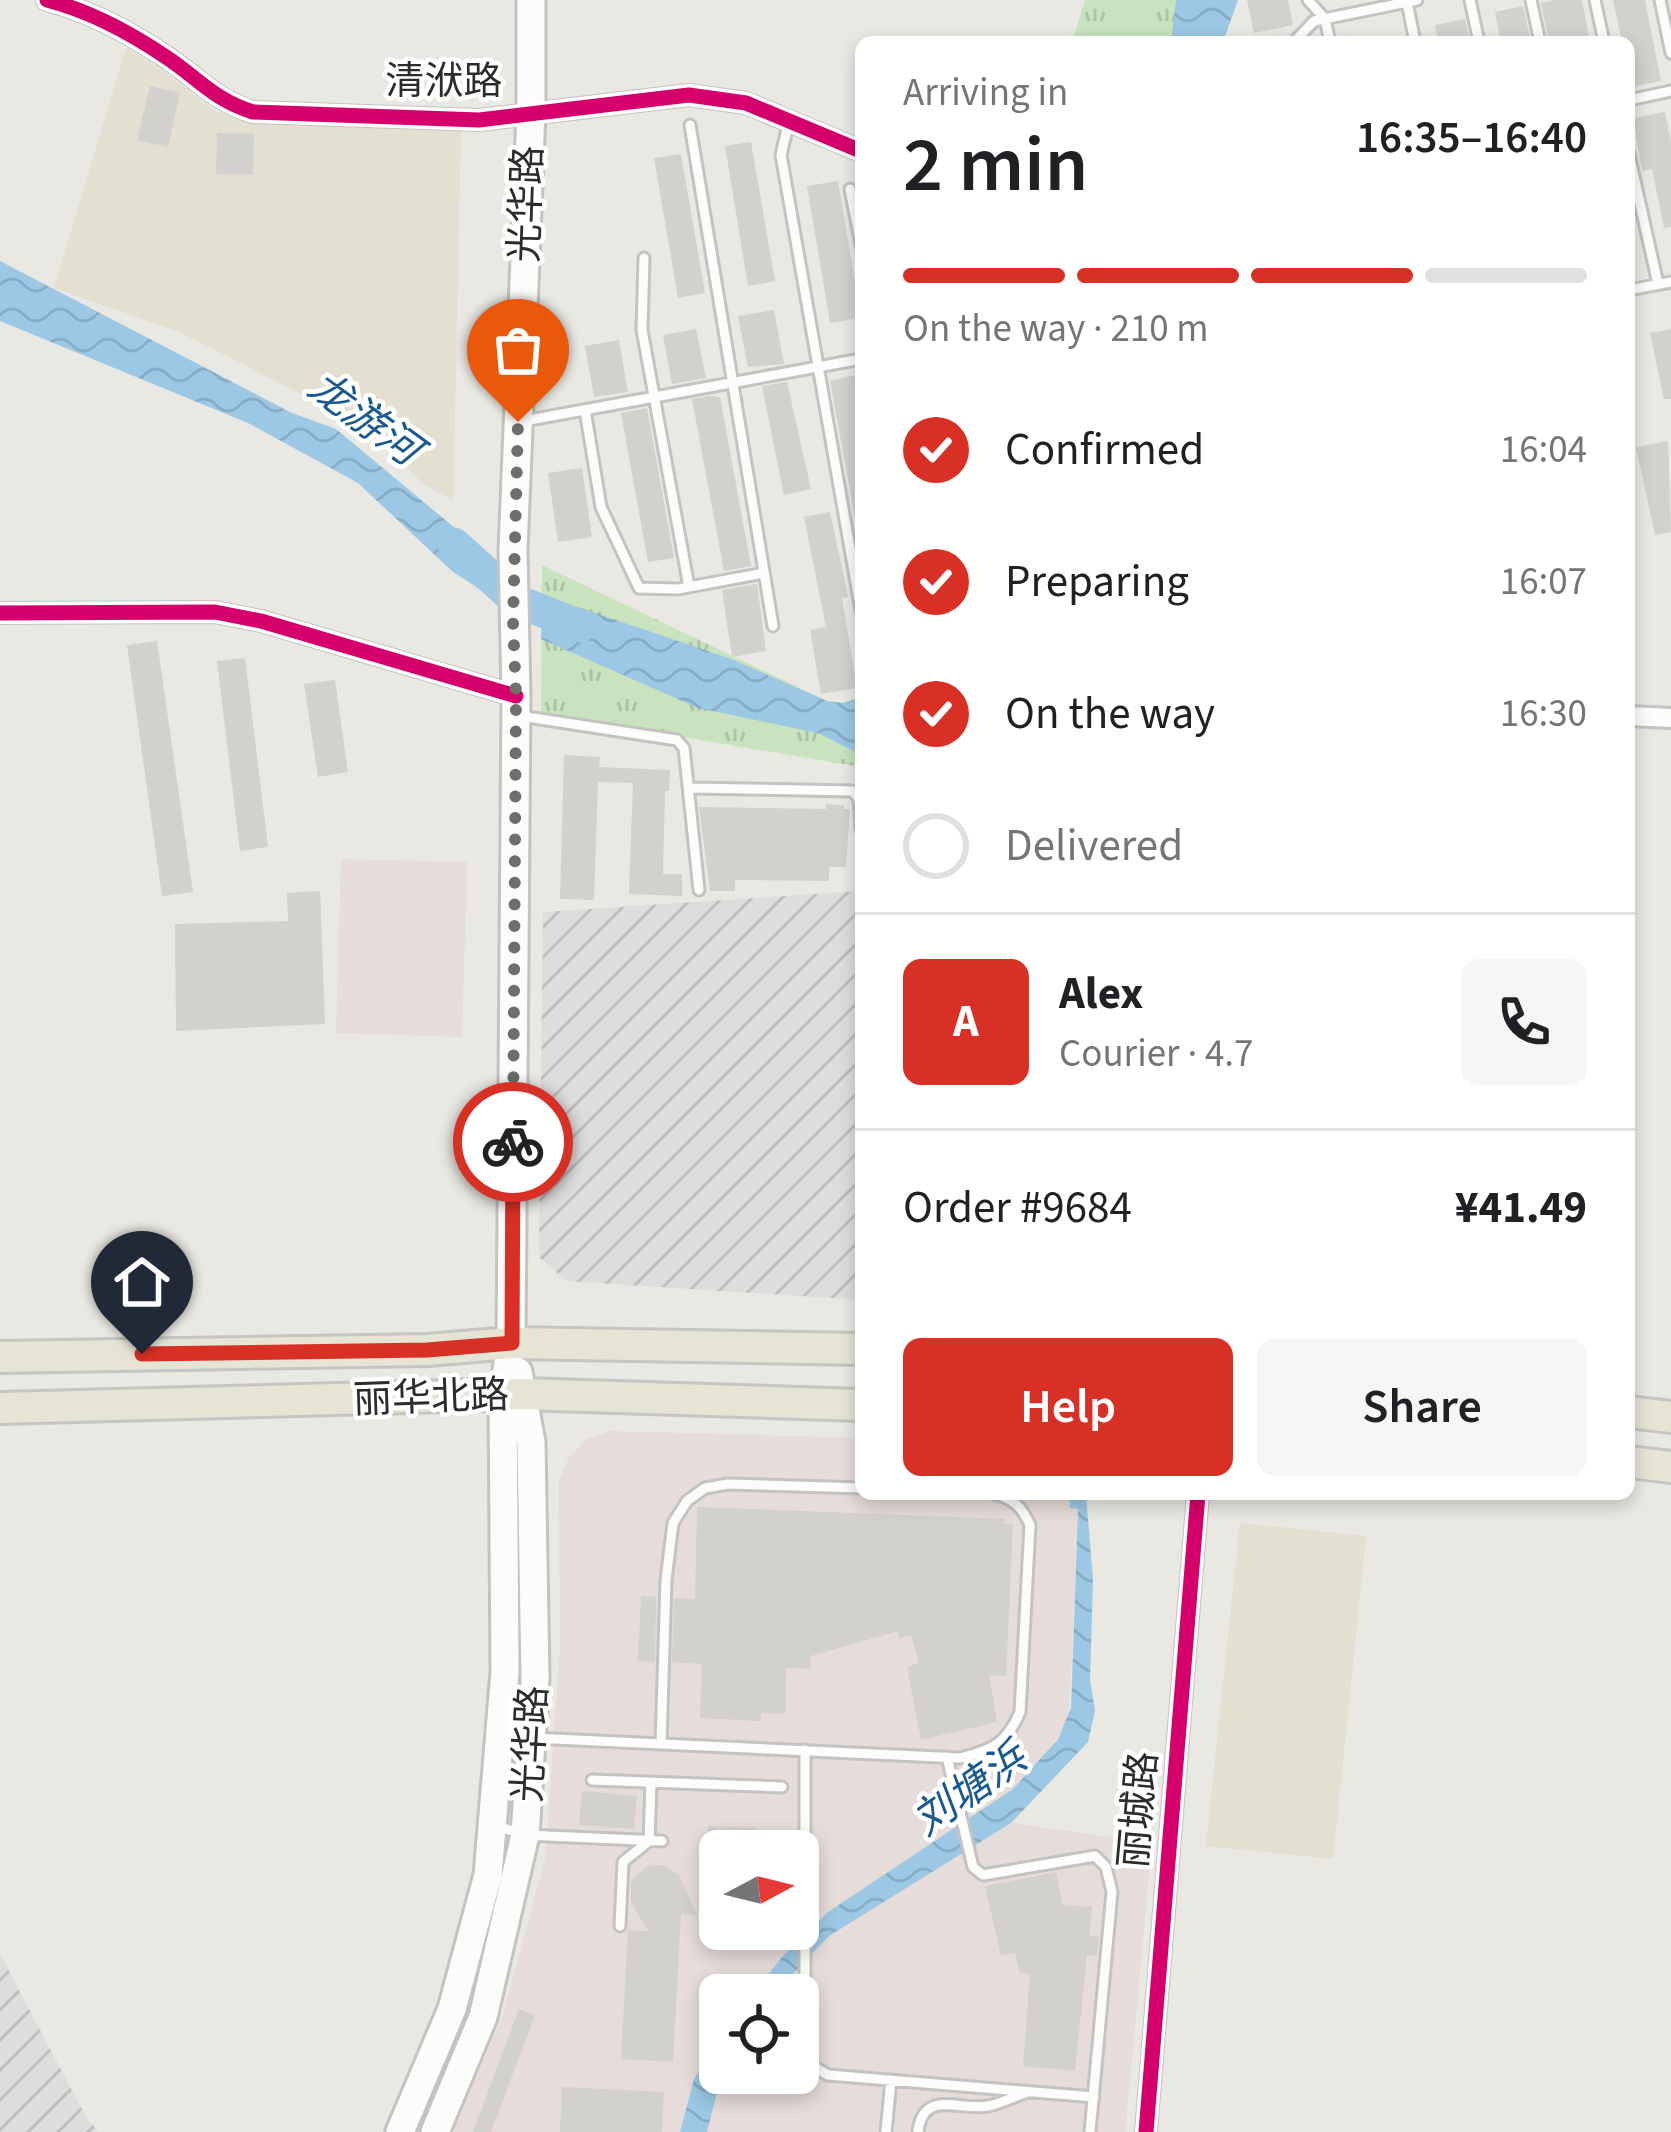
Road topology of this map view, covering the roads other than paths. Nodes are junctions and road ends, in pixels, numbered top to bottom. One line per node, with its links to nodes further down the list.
1 (47, 0): 20 (street, 清洑路)
2 (532, 0): 20 (main road, 光华路)
3 (1308, 0): 10 (lane)
4 (1470, 0): 14 (lane)
5 (1531, 0): 15 (lane)
6 (1595, 0): 16 (lane)
7 (1660, 0): 17 (lane)
8 (1412, 1): 9 (lane); 13 (lane)
9 (1377, 4): 10 (lane)
10 (1325, 19): 11 (lane); 12 (lane)
11 (1300, 36)
12 (1329, 36)
13 (1415, 36)
14 (1477, 36)
15 (1539, 36)
16 (1603, 36)
17 (1671, 53)
18 (1671, 92): 19 (lane)
19 (1635, 99)
20 (531, 113): 21 (street, 清洑路); 36 (main road, 光华路)
21 (789, 121): 23 (street, 清洑路); 32 (lane)
22 (690, 124): 33 (lane)
23 (855, 148)
24 (1635, 181): 29 (lane)
25 (850, 188): 26 (lane)
26 (855, 214)
27 (644, 258): 34 (lane)
28 (1671, 282): 29 (lane)
29 (1658, 284): 30 (lane)
30 (1635, 289)
31 (855, 359): 32 (lane)
32 (818, 367): 33 (lane); 38 (lane)
33 (731, 383): 34 (lane); 37 (lane)
34 (655, 397): 35 (lane); 39 (lane)
35 (585, 410): 36 (lane); 39 (lane)
36 (518, 422): 42 (main road, 光华路)
37 (764, 573): 39 (lane); 41 (lane)
38 (855, 577)
39 (689, 587)
40 (0, 613): 42 (street)
41 (773, 626)
42 (516, 706): 45 (lane); 48 (main road, 光华路)
43 (1635, 716): 44 (street)
44 (1671, 718)
45 (689, 788): 46 (lane); 47 (lane)
46 (855, 793)
47 (700, 890)
48 (512, 1343): 49 (main road, 丽华北路); 51 (main road, 丽华北路); 52 (main road, 光华路)
49 (654, 1345): 50 (main road, 丽华北路); 53 (main road)
50 (855, 1349)
51 (0, 1357)
52 (513, 1396): 53 (main road, 丽华北路); 55 (main road, 丽华北路); 63 (main road, 光华路); 70 (main road, 光华路)
53 (650, 1398): 54 (main road, 丽华北路)
54 (855, 1405)
55 (0, 1408)
56 (1635, 1413): 57 (main road)
57 (1671, 1417)
58 (1635, 1463): 59 (main road)
59 (1671, 1467)
60 (855, 1488): 64 (lane)
61 (1012, 1500): 66 (lane)
62 (1198, 1500): 83 (street, 丽城路)
63 (533, 1738): 64 (lane); 71 (main road, 光华路)
64 (661, 1744): 65 (lane)
65 (805, 1750): 66 (lane); 75 (lane)
66 (947, 1757): 77 (lane)
67 (592, 1780): 68 (lane)
68 (651, 1783): 69 (lane); 72 (lane)
69 (782, 1787)
70 (492, 1825): 71 (lane); 79 (main road, 光华路)
71 (525, 1835): 72 (lane); 80 (main road, 光华路)
72 (649, 1840): 73 (lane); 74 (lane)
73 (662, 1841)
74 (620, 1926)
75 (891, 2080): 76 (lane); 81 (lane)
76 (1030, 2092): 77 (lane); 78 (lane)
77 (1094, 2096): 82 (lane)
78 (918, 2131)
79 (400, 2132)
80 (435, 2132)
81 (886, 2132)
82 (1090, 2132)
83 (1146, 2132)

